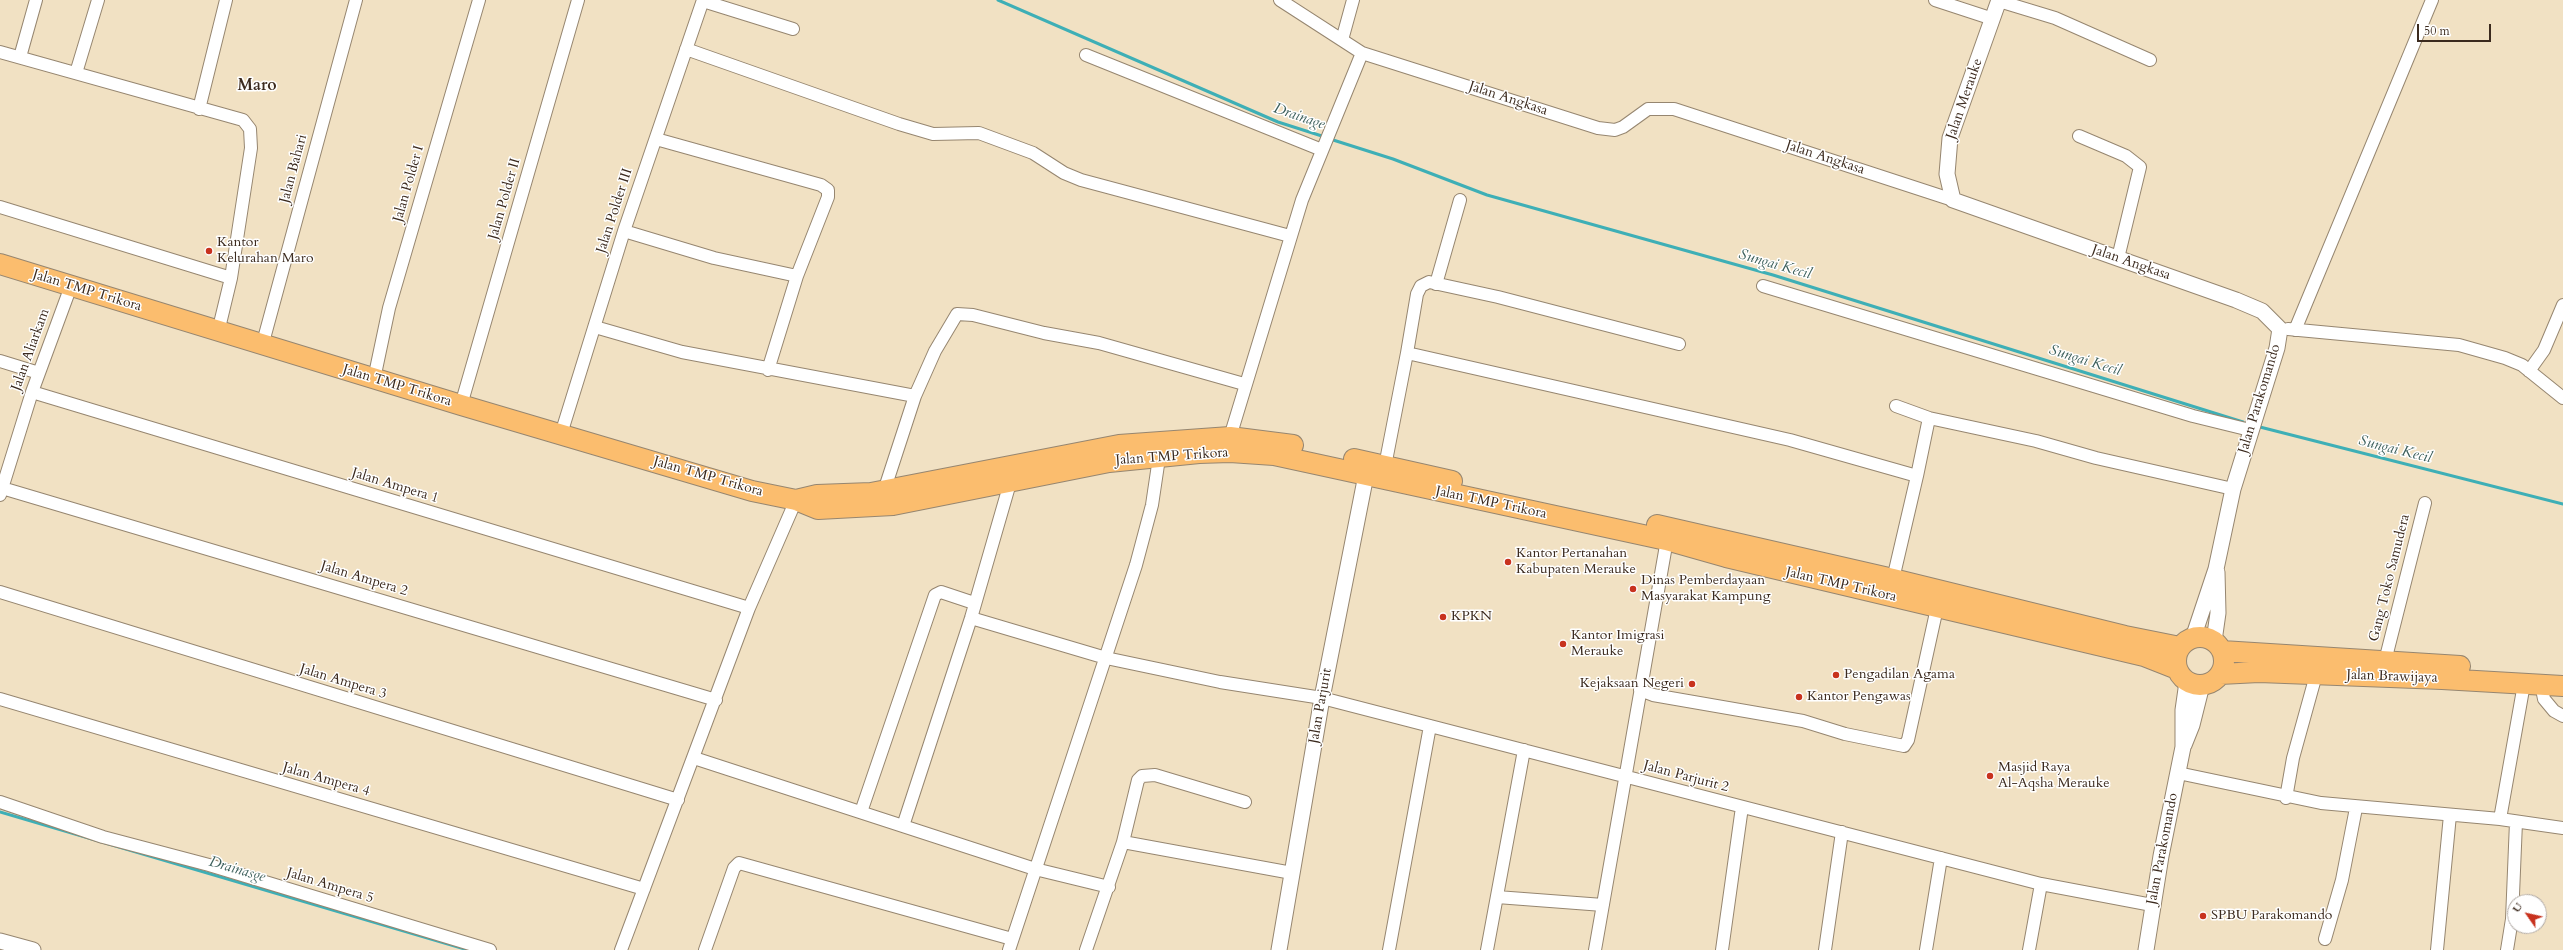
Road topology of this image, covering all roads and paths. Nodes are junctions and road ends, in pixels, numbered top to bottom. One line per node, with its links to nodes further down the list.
1 (36, 0): 20 (street)
2 (98, 0): 22 (street)
3 (226, 0): 23 (street)
4 (356, 0): 44 (street, Jalan Bahari)
5 (480, 0): 50 (street, Jalan Polder I)
6 (578, 0): 55 (street, Jalan Polder II)
7 (703, 0): 14 (street); 16 (street, Jalan Polder III)
8 (1280, 0): 15 (street, Jalan Angkasa)
9 (1353, 0): 15 (street)
10 (1935, 0): 13 (street)
11 (1999, 0): 13 (street, Jalan Merauke); 21 (street)
12 (2432, 0): 41 (street)
13 (1993, 19): 28 (street, Jalan Merauke)
14 (793, 29)
15 (1342, 40): 18 (street, Jalan Angkasa)
16 (686, 49): 25 (street, Jalan Polder III); 31 (street)
17 (0, 52): 20 (street)
18 (1362, 53): 26 (street); 28 (street, Jalan Angkasa)
19 (1086, 55): 26 (street)
20 (20, 57): 22 (street)
21 (2150, 60)
22 (76, 73): 23 (street)
23 (199, 109): 35 (street)
24 (2079, 136): 32 (street)
25 (656, 139): 30 (street, Jalan Polder III); 34 (street)
26 (1323, 147): 31 (street)
27 (1460, 200): 36 (street)
28 (1953, 200): 32 (street, Jalan Angkasa)
29 (0, 206): 35 (street)
30 (624, 231): 34 (street); 40 (street, Jalan Polder III)
31 (1290, 236): 51 (street)
32 (2118, 258): 41 (street, Jalan Angkasa)
33 (0, 264): 37 (highway, Jalan TMP Trikora)
34 (798, 276): 47 (street)
35 (230, 278): 42 (street)
36 (1436, 284): 43 (street); 45 (street)
37 (71, 286): 42 (highway, Jalan TMP Trikora); 49 (street, Jalan Aliarkam)
38 (1763, 286): 58 (street)
39 (2563, 305): 48 (street)
40 (594, 327): 47 (street); 59 (street, Jalan Polder III)
41 (2288, 329): 48 (street, Jalan Parakomando); 58 (street, Jalan Parakomando)
42 (218, 332): 44 (highway, Jalan TMP Trikora)
43 (1679, 344)
44 (262, 346): 50 (highway, Jalan TMP Trikora)
45 (1407, 353): 62 (street); 64 (street)
46 (0, 361): 49 (street)
47 (768, 370): 53 (street)
48 (2529, 371): 54 (street, Jalan Parakomando)
49 (39, 373): 52 (street, Jalan Aliarkam)
50 (374, 379): 55 (highway, Jalan TMP Trikora)
51 (1244, 384): 53 (street); 60 (street)
52 (32, 392): 66 (street, Jalan Aliarkam); 76 (street, Jalan Ampera 1)
53 (915, 396): 67 (street)
54 (2563, 398)
55 (461, 406): 59 (highway, Jalan TMP Trikora)
56 (1896, 406): 57 (street)
57 (1929, 418): 64 (street); 65 (street)
58 (2251, 425): 65 (street, Jalan Parakomando)
59 (561, 434): 68 (highway, Jalan TMP Trikora)
60 (1230, 437): 62 (highway, Jalan TMP Trikora); 63 (highway, Jalan TMP Trikora)
61 (1159, 458): 62 (highway, Jalan TMP Trikora); 63 (highway, Jalan TMP Trikora); 81 (street)
62 (1373, 468): 70 (highway, Jalan TMP Trikora); 70 (highway, Jalan TMP Trikora); 90 (street, Jalan Parjurit)
63 (1013, 474): 67 (highway, Jalan TMP Trikora); 68 (highway, Jalan TMP Trikora); 75 (street)
64 (1917, 476): 72 (street)
65 (2233, 489): 71 (street, Jalan Parakomando)
66 (1, 491): 92 (street, Jalan Ampera 2)
67 (884, 491): 68 (highway, Jalan TMP Trikora)
68 (796, 500): 76 (street)
69 (2425, 503): 82 (street, Gang Toko Samudera)
70 (1668, 534): 72 (highway, Jalan TMP Trikora); 74 (highway, Jalan TMP Trikora); 89 (street)
71 (2216, 569): 79 (street, Jalan Parakomando); 80 (street, Jalan Parakomando)
72 (1893, 579): 74 (highway, Jalan TMP Trikora)
73 (0, 592): 100 (street, Jalan Ampera 3)
74 (1920, 595): 77 (highway, Jalan TMP Trikora); 79 (highway, Jalan TMP Trikora)
75 (974, 603): 78 (street); 105 (street)
76 (749, 608): 92 (street)
77 (1937, 608): 86 (highway, Jalan TMP Trikora); 89 (street)
78 (970, 618): 81 (street, Jalan Parjurit 2); 109 (street)
79 (2186, 642): 80 (highway); 86 (highway)
80 (2218, 646): 82 (highway, Jalan Brawijaya); 84 (highway)
81 (1106, 658): 90 (street, Jalan Parjurit 2); 114 (street)
82 (2385, 661): 83 (highway, Jalan Brawijaya)
83 (2563, 673)
84 (2220, 674): 85 (highway, Jalan Brawijaya); 86 (highway)
85 (2316, 675): 87 (highway, Jalan Brawijaya); 99 (street)
86 (2189, 679): 97 (street, Jalan Parakomando)
87 (2532, 684): 88 (highway, Jalan Brawijaya); 93 (street); 107 (street)
88 (2563, 686)
89 (1640, 690): 98 (street)
90 (1322, 698): 94 (street, Jalan Parjurit 2); 115 (street, Jalan Parjurit)
91 (0, 699): 118 (street, Jalan Ampera 4)
92 (716, 700): 96 (street)
93 (2563, 716)
94 (1430, 726): 95 (street, Jalan Parjurit 2); 131 (street)
95 (1524, 750): 98 (street, Jalan Parjurit 2); 119 (street)
96 (694, 758): 100 (street); 105 (street)
97 (2178, 772): 99 (street); 120 (street, Jalan Parakomando)
98 (1626, 777): 103 (street, Jalan Parjurit 2); 121 (street)
99 (2286, 798): 104 (street)
100 (678, 800): 118 (street)
101 (0, 802): 126 (street, Jalan Ampera 5)
102 (1245, 802): 112 (street)
103 (1742, 807): 111 (street, Jalan Parjurit 2); 134 (street)
104 (2356, 808): 106 (street); 122 (street)
105 (861, 812): 109 (street)
106 (2450, 815): 107 (street); 139 (street)
107 (2500, 819): 108 (street)
108 (2516, 822): 110 (street); 140 (street)
109 (903, 826): 114 (street)
110 (2563, 828)
111 (1842, 832): 113 (street, Jalan Parjurit 2); 135 (street)
112 (1123, 842): 115 (street); 117 (street)
113 (1941, 858): 116 (street, Jalan Parjurit 2); 136 (street)
114 (1036, 869): 117 (street); 124 (street)
115 (1292, 873): 130 (street, Jalan Parjurit)
116 (2041, 884): 120 (street, Jalan Parjurit 2); 137 (street)
117 (1109, 887): 129 (street)
118 (644, 889): 127 (street)
119 (1497, 897): 121 (street); 132 (street)
120 (2152, 905): 138 (street, Jalan Parakomando)
121 (1603, 906): 133 (street)
122 (2325, 939)
123 (0, 941): 125 (street)
124 (1010, 944): 128 (street)
125 (33, 950)
126 (490, 950)
127 (621, 950)
128 (705, 950)
129 (1086, 950)
130 (1279, 950)
131 (1389, 950)
132 (1487, 950)
133 (1595, 950)
134 (1722, 950)
135 (1824, 950)
136 (1926, 950)
137 (2029, 950)
138 (2146, 950)
139 (2437, 950)
140 (2507, 950)

